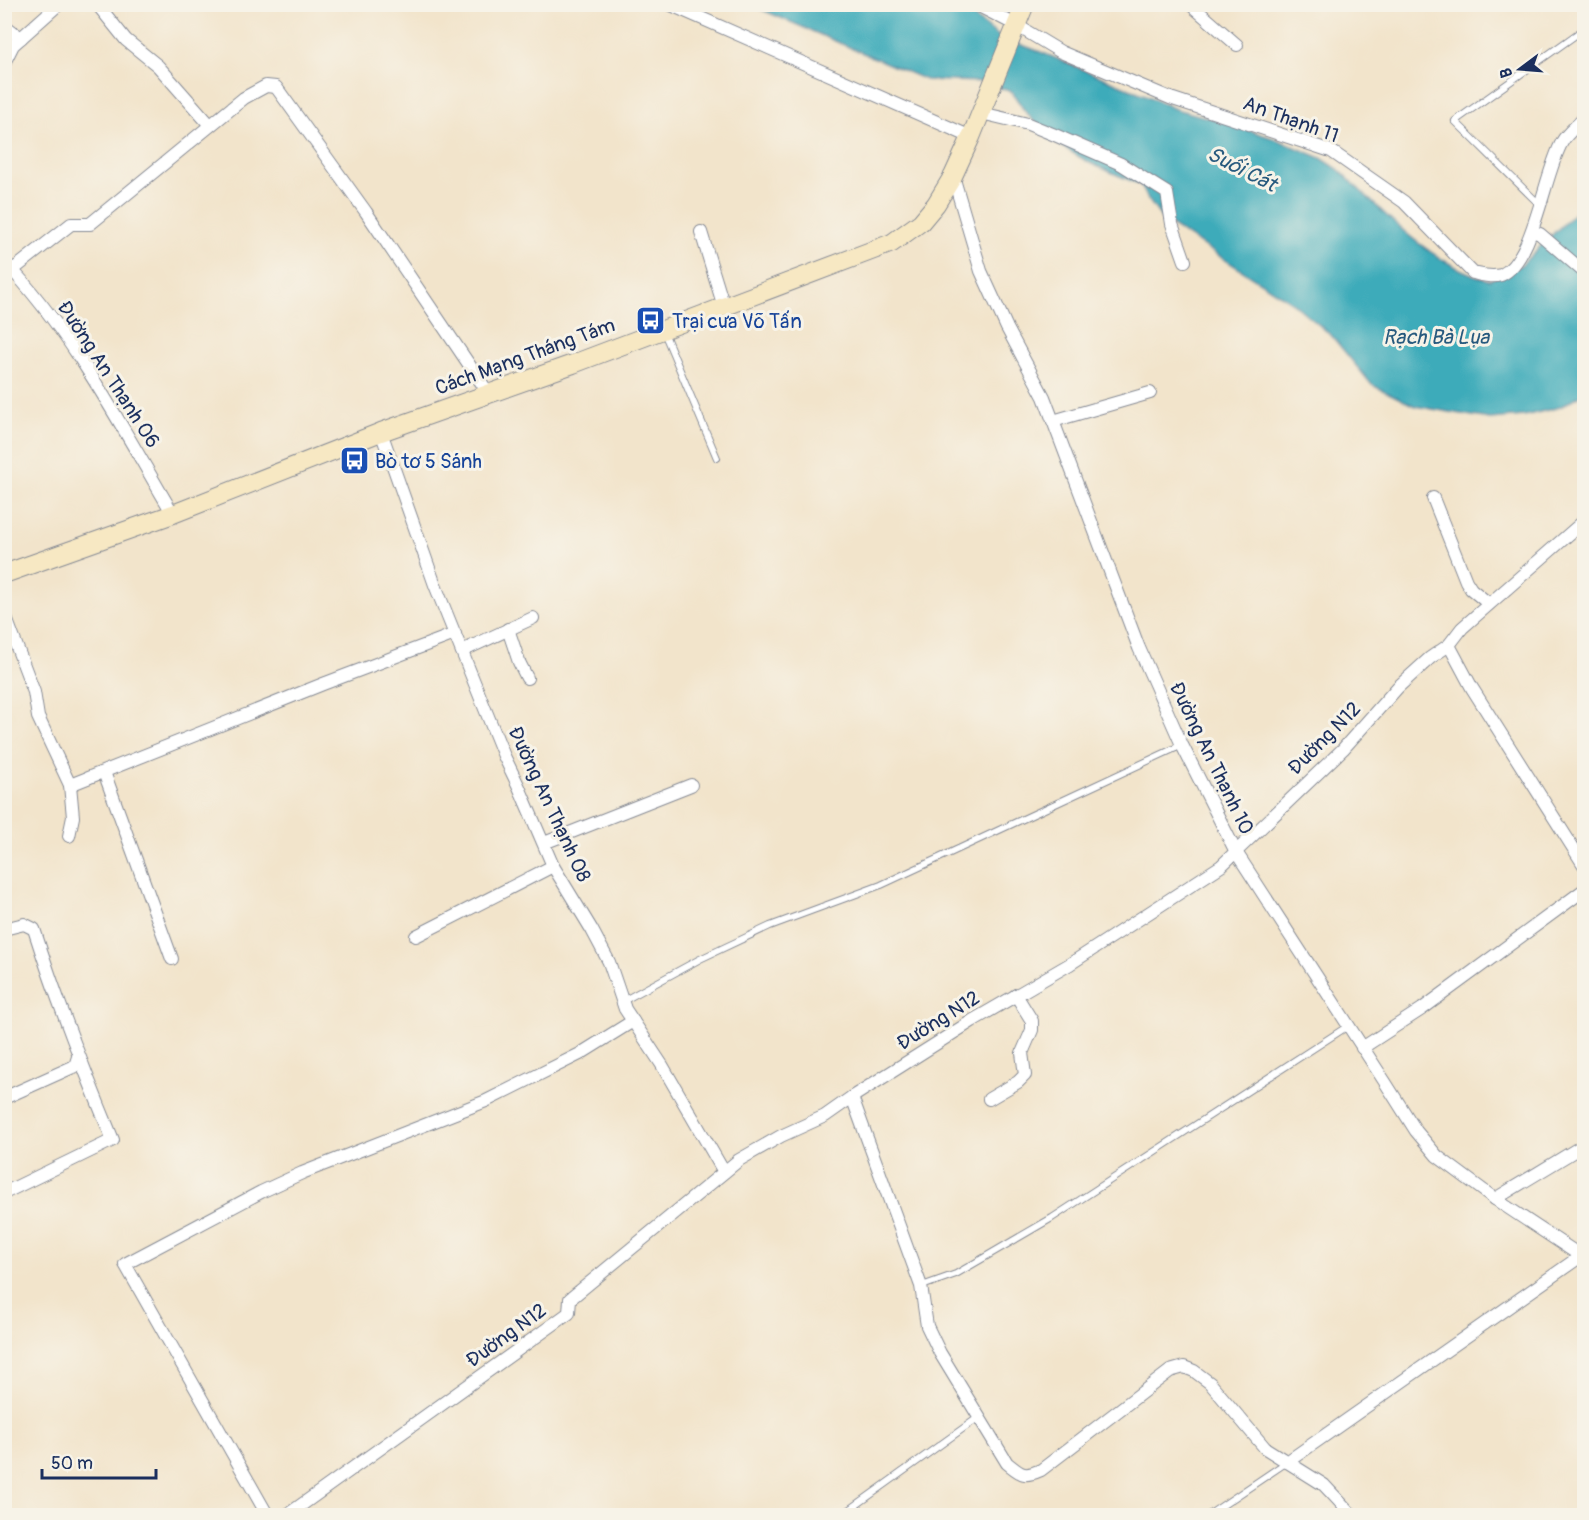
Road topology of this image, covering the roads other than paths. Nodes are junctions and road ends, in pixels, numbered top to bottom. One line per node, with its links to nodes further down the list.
1 (58, 4): 10 (street)
2 (97, 4): 15 (street)
3 (669, 4): 16 (street)
4 (975, 4): 9 (street, An Thạnh 11)
5 (1025, 4): 9 (main road)
6 (1190, 4): 11 (street)
7 (4, 25): 10 (street)
8 (1584, 28): 18 (lane)
9 (1015, 29): 13 (main road, Cách Mạng Tháng Tám); 20 (street, An Thạnh 11)
10 (21, 38): 12 (street)
11 (1237, 45)
12 (4, 63)
13 (985, 104): 16 (main road, Cách Mạng Tháng Tám); 21 (street)
14 (1584, 118): 18 (street, An Thạnh 11)
15 (210, 125): 22 (street); 27 (street)
16 (971, 137): 17 (main road, Cách Mạng Tháng Tám)
17 (953, 176): 24 (main road, Cách Mạng Tháng Tám); 28 (street, Đường An Thạnh 10)
18 (1540, 205): 20 (street, An Thạnh 11)
19 (701, 232): 24 (street)
20 (1536, 232): 23 (street)
21 (1185, 261)
22 (7, 269): 32 (street, Đường An Thạnh 06)
23 (1584, 272)
24 (724, 307): 25 (main road, Cách Mạng Tháng Tám)
25 (663, 330): 27 (main road, Cách Mạng Tháng Tám); 30 (lane)
26 (1150, 393): 28 (street)
27 (489, 394): 29 (main road, Cách Mạng Tháng Tám)
28 (1053, 421): 43 (street, Đường An Thạnh 10)
29 (381, 432): 32 (main road, Cách Mạng Tháng Tám); 39 (street, Đường An Thạnh 08)
30 (717, 458)
31 (1433, 498): 35 (street)
32 (173, 514): 34 (main road, Cách Mạng Tháng Tám)
33 (1584, 521): 35 (street, Đường N12)
34 (4, 574)
35 (1485, 601): 40 (street, Đường N12)
36 (4, 613): 45 (street)
37 (533, 618): 38 (street)
38 (508, 629): 41 (street); 42 (street)
39 (455, 634): 41 (street, Đường An Thạnh 08); 44 (street)
40 (1449, 645): 49 (street, Đường N12); 50 (street)
41 (462, 651): 48 (street, Đường An Thạnh 08)
42 (527, 678)
43 (1182, 745): 49 (street, Đường An Thạnh 10); 57 (lane)
44 (104, 772): 45 (street); 55 (street)
45 (70, 785): 47 (street)
46 (691, 785): 48 (street)
47 (69, 836)
48 (544, 843): 51 (street, Đường An Thạnh 08)
49 (1236, 852): 56 (street, Đường N12); 59 (street, Đường An Thạnh 10)
50 (1584, 865)
51 (553, 866): 54 (street); 57 (street, Đường An Thạnh 08)
52 (1584, 890): 60 (street)
53 (4, 929): 61 (street)
54 (416, 936)
55 (172, 959)
56 (1016, 995): 62 (street, Đường N12); 64 (street)
57 (622, 1001): 58 (street, Đường An Thạnh 08)
58 (633, 1021): 66 (street, Đường An Thạnh 08); 73 (street)
59 (1348, 1026): 60 (street, Đường An Thạnh 10); 70 (lane)
60 (1362, 1048): 68 (street, Đường An Thạnh 10)
61 (78, 1056): 63 (street); 67 (street)
62 (852, 1097): 66 (street, Đường N12); 70 (street)
63 (4, 1098)
64 (989, 1099)
65 (1584, 1145): 68 (street)
66 (724, 1172): 74 (street, Đường N12)
67 (4, 1193)
68 (1495, 1199): 69 (street, Đường An Thạnh 10)
69 (1583, 1257): 72 (street)
70 (921, 1286): 71 (street)
71 (979, 1417): 72 (street); 75 (lane)
72 (1287, 1462): 76 (lane); 77 (street)
73 (267, 1515)
74 (286, 1515)
75 (841, 1515)
76 (1207, 1515)
77 (1353, 1515)

